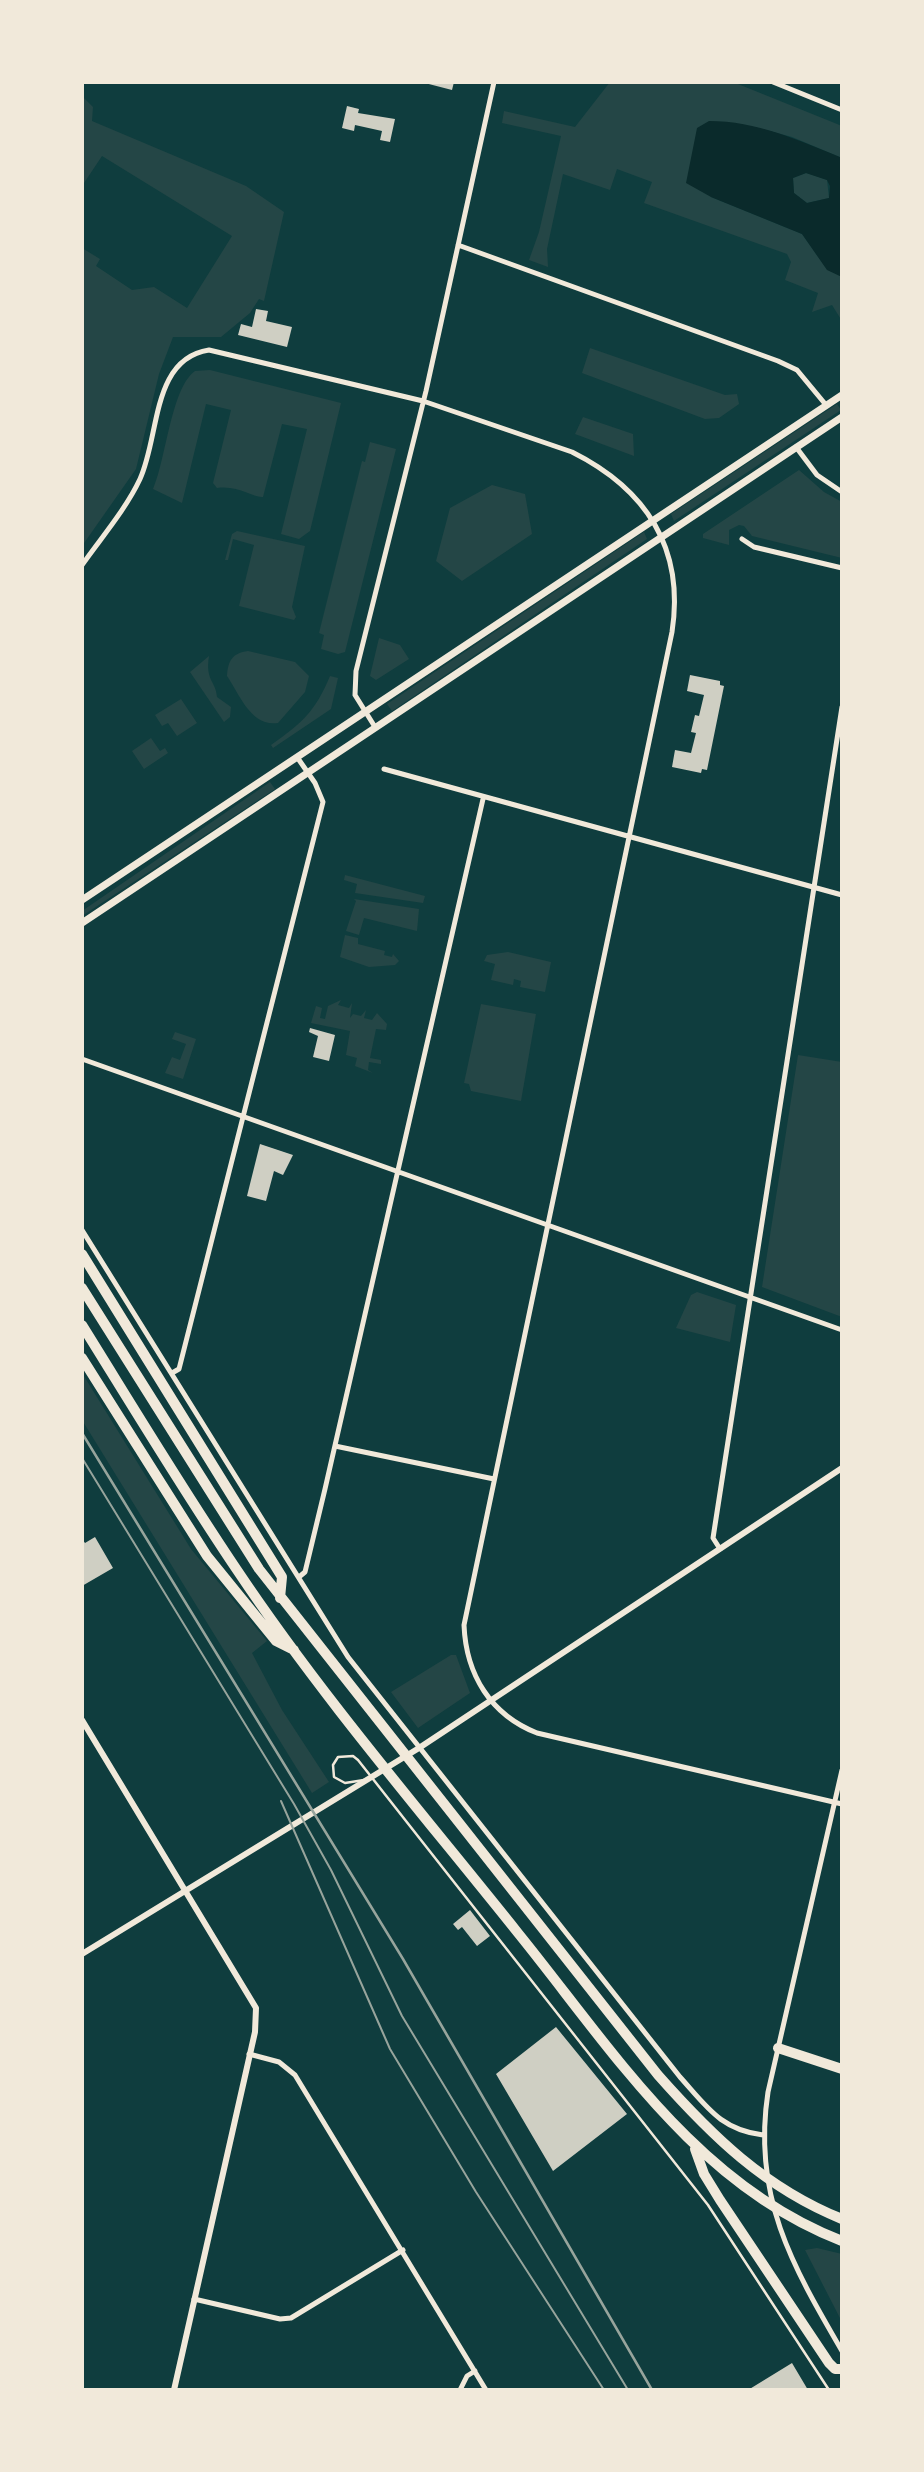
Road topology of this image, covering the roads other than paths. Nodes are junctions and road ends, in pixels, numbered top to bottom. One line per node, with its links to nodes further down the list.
1 (495, 82): 4 (street)
2 (773, 82): 3 (street)
3 (842, 110)
4 (458, 246): 6 (street); 7 (street)
5 (842, 395): 7 (main road)
6 (423, 401): 11 (street); 14 (street); 17 (street)
7 (826, 405): 11 (main road)
8 (842, 417): 9 (main road)
9 (796, 447): 10 (street); 12 (main road)
10 (842, 492)
11 (652, 521): 12 (street); 17 (main road)
12 (661, 537): 18 (main road); 23 (street)
13 (741, 539): 15 (street)
14 (82, 565)
15 (842, 568)
16 (842, 707): 24 (street)
17 (366, 712): 18 (street); 19 (main road)
18 (375, 727): 21 (main road)
19 (297, 757): 21 (street); 26 (main road)
20 (384, 769): 22 (street)
21 (308, 772): 27 (main road); 29 (street)
22 (483, 799): 23 (street); 30 (street)
23 (627, 838): 24 (street); 31 (street)
24 (813, 887): 25 (street); 35 (street)
25 (842, 895)
26 (82, 900)
27 (82, 923)
28 (82, 1059): 29 (street)
29 (244, 1115): 30 (street); 39 (street)
30 (398, 1170): 31 (street); 40 (street)
31 (548, 1224): 35 (street); 42 (street)
32 (82, 1230): 39 (street)
33 (82, 1254): 45 (highway)
34 (82, 1288): 45 (highway)
35 (749, 1297): 37 (street); 43 (street)
36 (82, 1325): 46 (highway)
37 (842, 1330)
38 (82, 1358): 46 (highway)
39 (172, 1373): 44 (street)
40 (335, 1446): 42 (street); 44 (street)
41 (842, 1468): 43 (street)
42 (494, 1479): 47 (street)
43 (720, 1549): 47 (street)
44 (299, 1577): 49 (street)
45 (281, 1598): 62 (highway)
46 (297, 1652): 60 (highway)
47 (490, 1700): 49 (street); 52 (street)
48 (82, 1720): 54 (street)
49 (416, 1750): 54 (street); 59 (street)
50 (842, 1770): 52 (street)
51 (374, 1780): 51 (lane); 73 (lane)
52 (834, 1802): 53 (street); 56 (street)
53 (842, 1804)
54 (187, 1890): 55 (street); 57 (street)
55 (82, 1954)
56 (778, 2048): 58 (highway); 59 (street)
57 (249, 2054): 65 (street); 66 (street)
58 (842, 2069)
59 (763, 2135): 67 (street)
60 (695, 2147): 64 (highway); 68 (highway)
61 (842, 2210): 62 (highway)
62 (829, 2214): 63 (highway)
63 (842, 2219)
64 (842, 2241)
65 (403, 2250): 66 (street); 69 (street)
66 (194, 2299): 70 (street)
67 (842, 2351)
68 (842, 2369)
69 (475, 2371): 71 (street); 72 (street)
70 (174, 2390)
71 (460, 2390)
72 (486, 2390)
73 (829, 2390)

